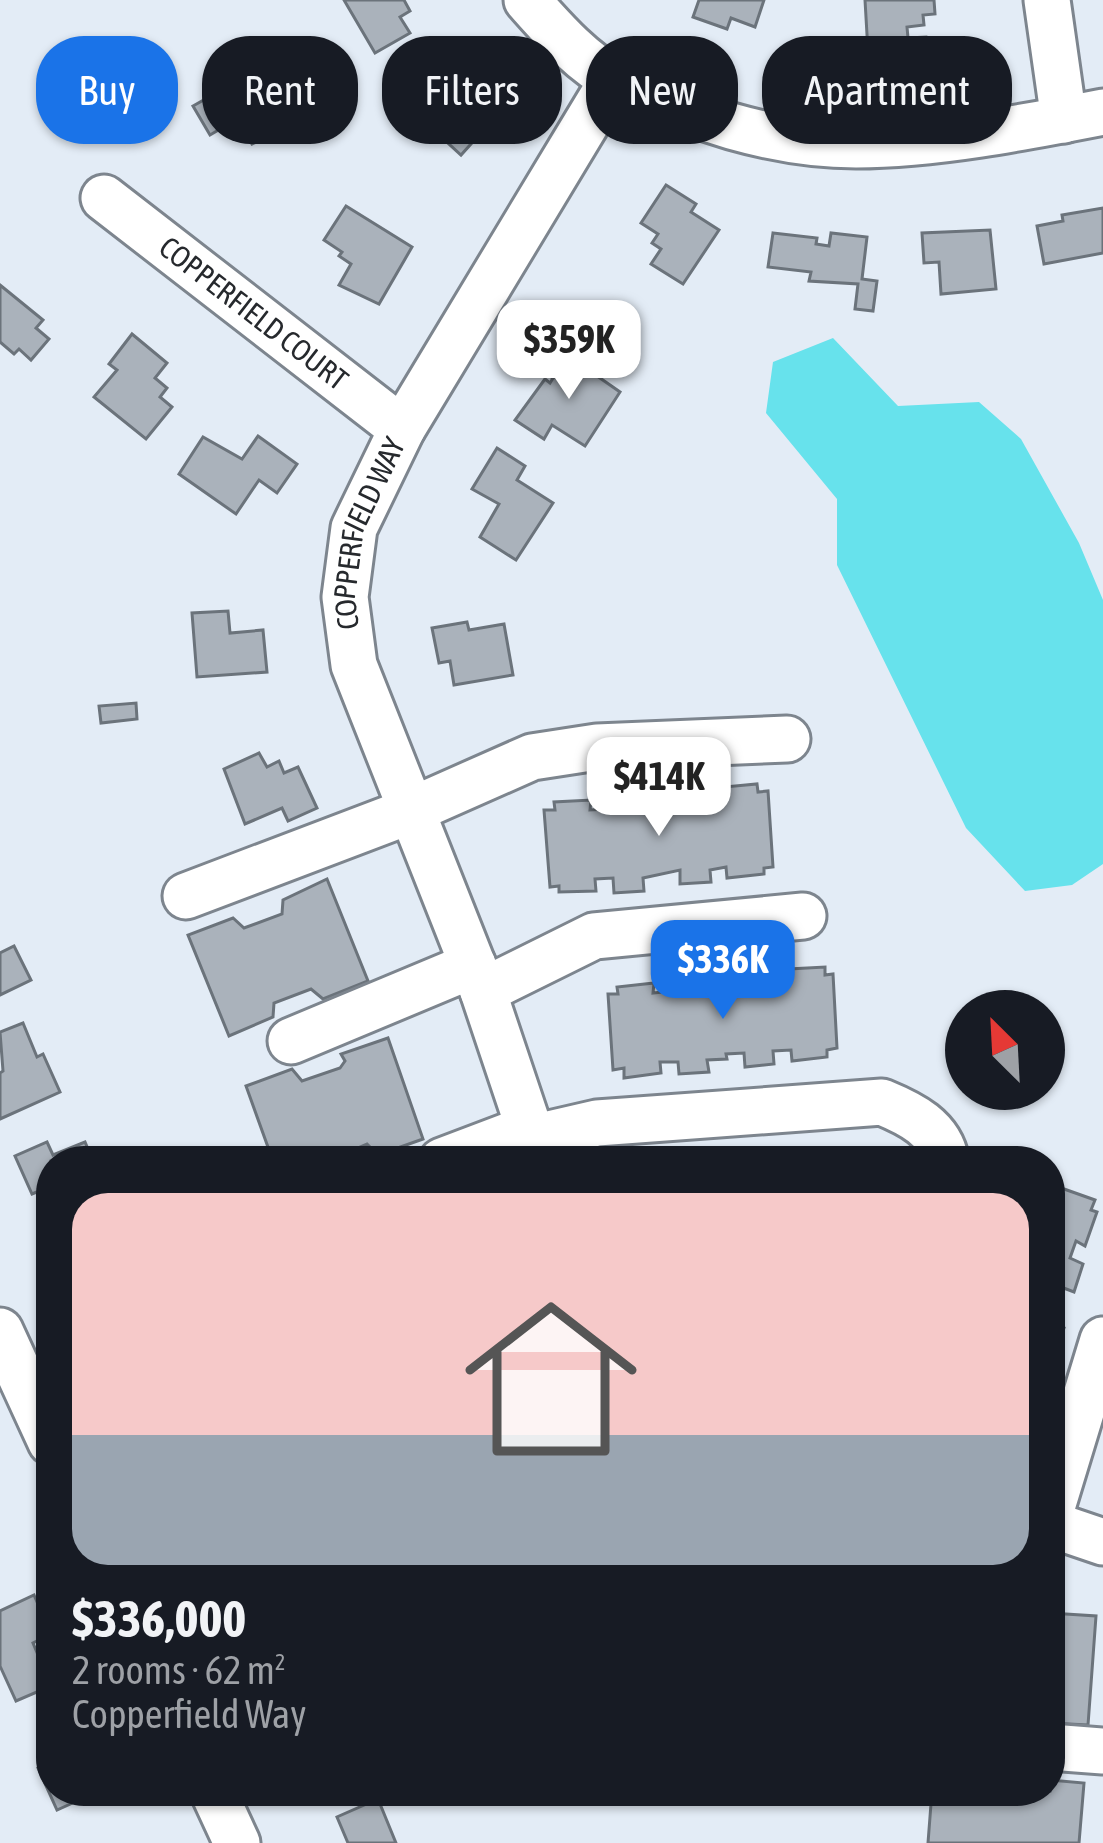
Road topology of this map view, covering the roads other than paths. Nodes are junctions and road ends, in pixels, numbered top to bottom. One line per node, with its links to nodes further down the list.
1 (527, 0): 3 (street)
2 (1047, 0): 4 (street)
3 (586, 57)
4 (1083, 116): 6 (street)
5 (586, 124): 8 (street, COPPERFIELD WAY)
6 (738, 126)
7 (104, 198): 8 (street, COPPERFIELD COURT)
8 (402, 429): 10 (street, COPPERFIELD WAY)
9 (787, 739): 10 (street)
10 (410, 811): 11 (street); 13 (street, COPPERFIELD WAY)
11 (186, 896)
12 (803, 916): 13 (street)
13 (478, 978): 14 (street); 17 (street, COPPERFIELD WAY)
14 (291, 1041)
15 (482, 1146): 16 (street)
16 (528, 1146)
17 (535, 1146)
18 (545, 1146): 19 (street)
19 (943, 1146)
20 (0, 1331): 22 (street)
21 (1103, 1340): 23 (street)
22 (36, 1409)
23 (1065, 1465)
24 (1065, 1529): 25 (street)
25 (1103, 1542)
26 (1065, 1748): 27 (street)
27 (1103, 1751)
28 (220, 1806): 29 (street)
29 (237, 1843)

